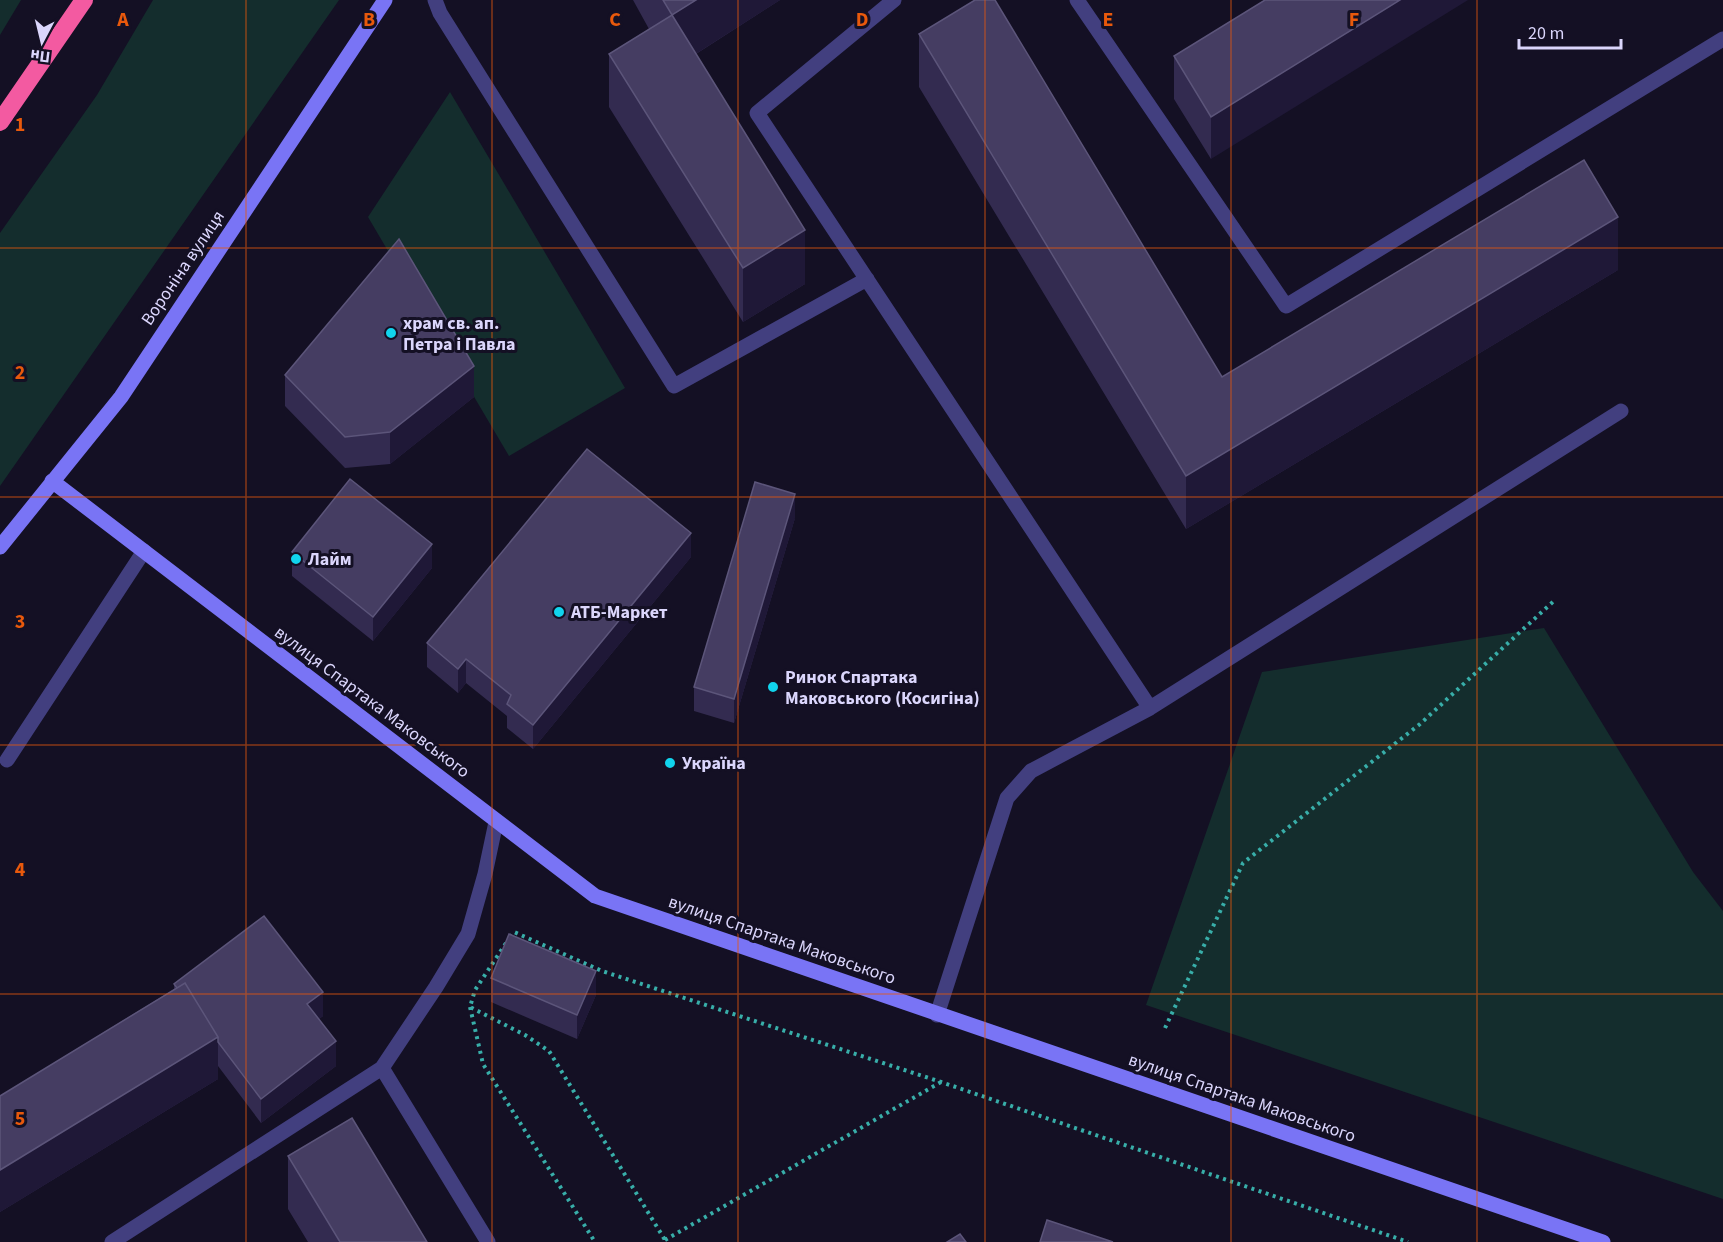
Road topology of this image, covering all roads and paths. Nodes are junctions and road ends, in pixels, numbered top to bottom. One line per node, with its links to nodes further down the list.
1 (84, 0): 7 (highway)
2 (385, 0): 10 (street, Вороніна вулиця)
3 (435, 0): 8 (lane)
4 (894, 0): 8 (lane)
5 (1077, 0): 6 (lane)
6 (1723, 39)
7 (0, 122)
8 (867, 279): 14 (lane)
9 (1622, 411): 14 (lane)
10 (52, 481): 11 (street, Вороніна вулиця); 12 (street, вулиця Спартака Маковського)
11 (0, 547)
12 (144, 551): 15 (lane); 16 (street, вулиця Спартака Маковського)
13 (1556, 599): 19 (path)
14 (1150, 708): 18 (lane)
15 (7, 760)
16 (496, 822): 18 (street, вулиця Спартака Маковського); 20 (lane)
17 (470, 1007): 21 (path); 22 (path); 25 (path)
18 (937, 1015): 27 (street, вулиця Спартака Маковського)
19 (1165, 1028)
20 (382, 1068): 23 (lane); 24 (lane)
21 (941, 1082): 22 (path); 26 (path)
22 (664, 1241)
23 (112, 1242)
24 (488, 1242)
25 (595, 1242)
26 (1408, 1242)
27 (1603, 1242)

